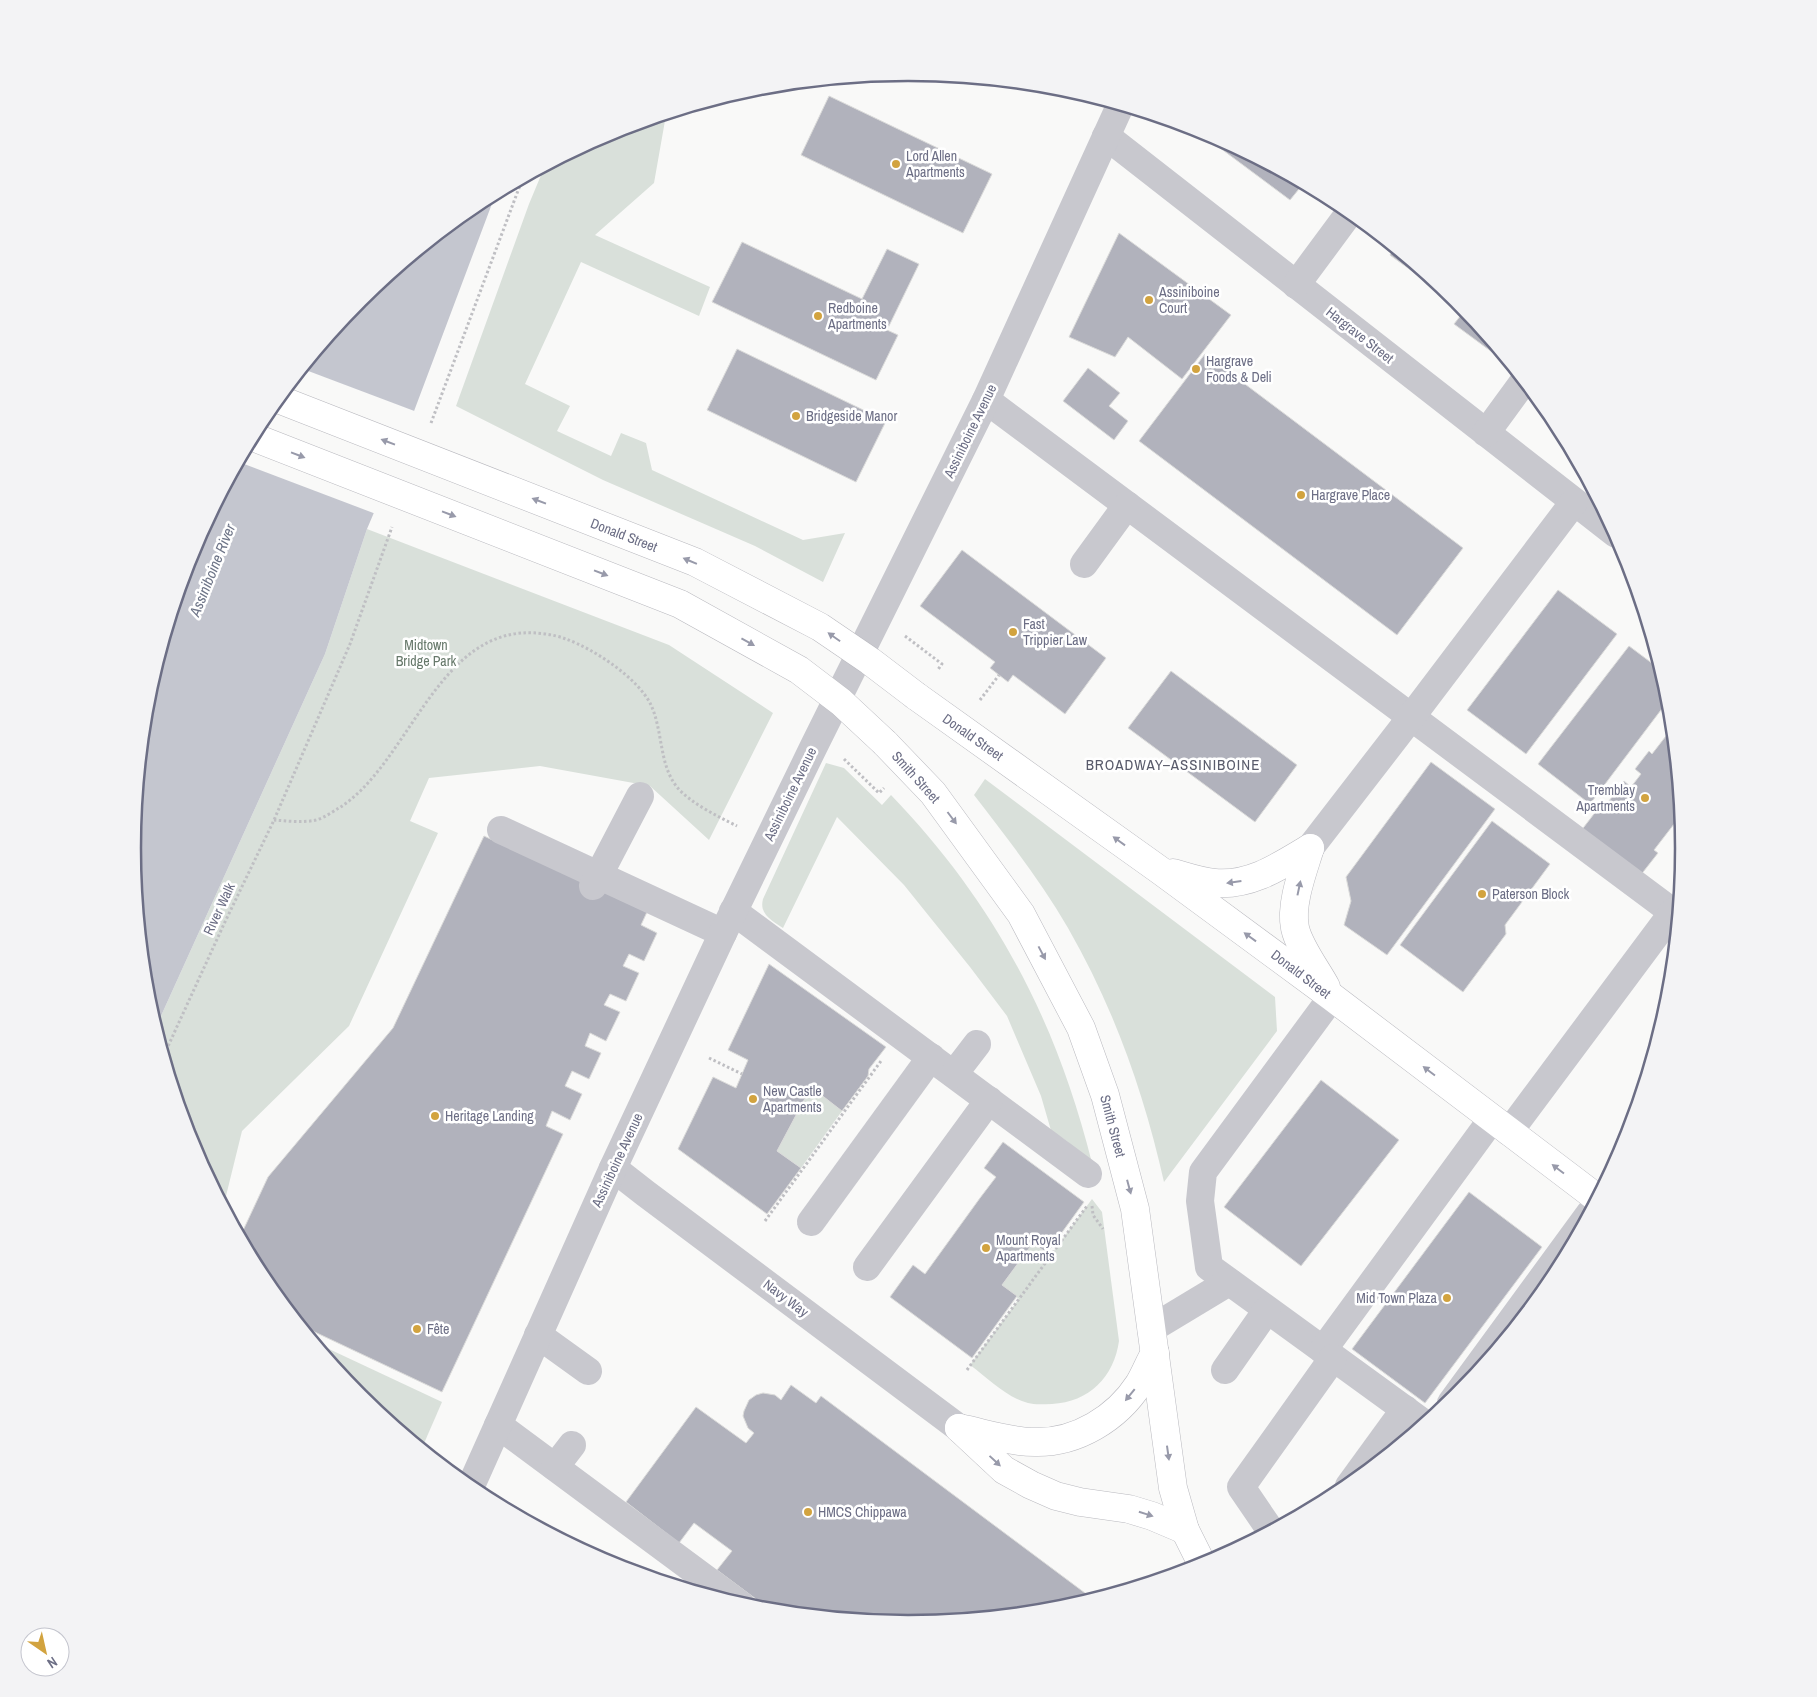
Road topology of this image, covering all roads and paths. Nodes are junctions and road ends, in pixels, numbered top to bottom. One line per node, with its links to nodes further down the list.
1 (1118, 110): 2 (street, Assiniboine Avenue)
2 (1106, 136): 4 (street, Hargrave Street); 6 (street, Assiniboine Avenue)
3 (1345, 218): 4 (street)
4 (1296, 285): 8 (street, Hargrave Street)
5 (1520, 386): 8 (street)
6 (986, 400): 11 (street); 25 (street, Assiniboine Avenue)
7 (285, 402): 27 (main road, Donald Street, one-way to 7, bridge)
8 (1486, 434): 10 (street, Hargrave Street)
9 (260, 440): 53 (main road, Smith Street, one-way to 53, bridge)
10 (1574, 502): 12 (street, Hargrave Street); 18 (street)
11 (1128, 505): 13 (street); 18 (street)
12 (1604, 525)
13 (1084, 564)
14 (904, 635): 15 (path)
15 (936, 673)
16 (999, 675): 17 (path)
17 (977, 704)
18 (1412, 716): 26 (street); 29 (street)
19 (841, 756): 21 (path)
20 (294, 772): 23 (path, River Walk)
21 (876, 789)
22 (640, 796): 28 (street)
23 (274, 820): 25 (path); 35 (path, River Walk)
24 (500, 830): 28 (street)
25 (767, 840): 31 (street, Assiniboine Avenue)
26 (1310, 848): 27 (main road, one-way to 27); 32 (main road, one-way to 26)
27 (1161, 870): 32 (main road, Donald Street, one-way to 27)
28 (596, 881): 31 (street)
29 (1673, 912)
30 (1672, 917): 41 (street)
31 (728, 922): 33 (street); 42 (street, Assiniboine Avenue)
32 (1332, 997): 41 (main road, Donald Street, one-way to 32); 49 (street)
33 (900, 1034): 36 (street); 45 (path)
34 (977, 1044): 39 (street)
35 (167, 1048)
36 (931, 1057): 39 (street); 46 (street)
37 (709, 1058): 38 (path)
38 (742, 1074)
39 (954, 1074): 40 (street)
40 (989, 1100): 43 (street); 48 (street)
41 (1500, 1125): 44 (main road, Donald Street, one-way to 41); 54 (street)
42 (613, 1168): 51 (street, Assiniboine Avenue); 60 (street, Navy Way)
43 (1090, 1187): 55 (path)
44 (1593, 1195)
45 (765, 1221)
46 (811, 1222)
47 (1554, 1262): 52 (street)
48 (867, 1267)
49 (1229, 1282): 50 (street); 53 (street)
50 (1267, 1310): 54 (street); 56 (street)
51 (538, 1335): 57 (street); 59 (street, Assiniboine Avenue)
52 (1499, 1337)
53 (1153, 1341): 60 (main road, one-way to 60); 66 (main road, Smith Street, one-way to 66)
54 (1328, 1354): 58 (street); 65 (street)
55 (967, 1370)
56 (1225, 1370)
57 (588, 1371)
58 (1415, 1416): 62 (street)
59 (498, 1424): 63 (street); 64 (street, Assiniboine Avenue)
60 (959, 1428): 66 (main road, one-way to 66)
61 (572, 1445): 63 (street)
62 (1378, 1456)
63 (555, 1467): 68 (street)
64 (474, 1480)
65 (1268, 1526)
66 (1185, 1530): 67 (main road, Smith Street)
67 (1199, 1558)
68 (724, 1593)

